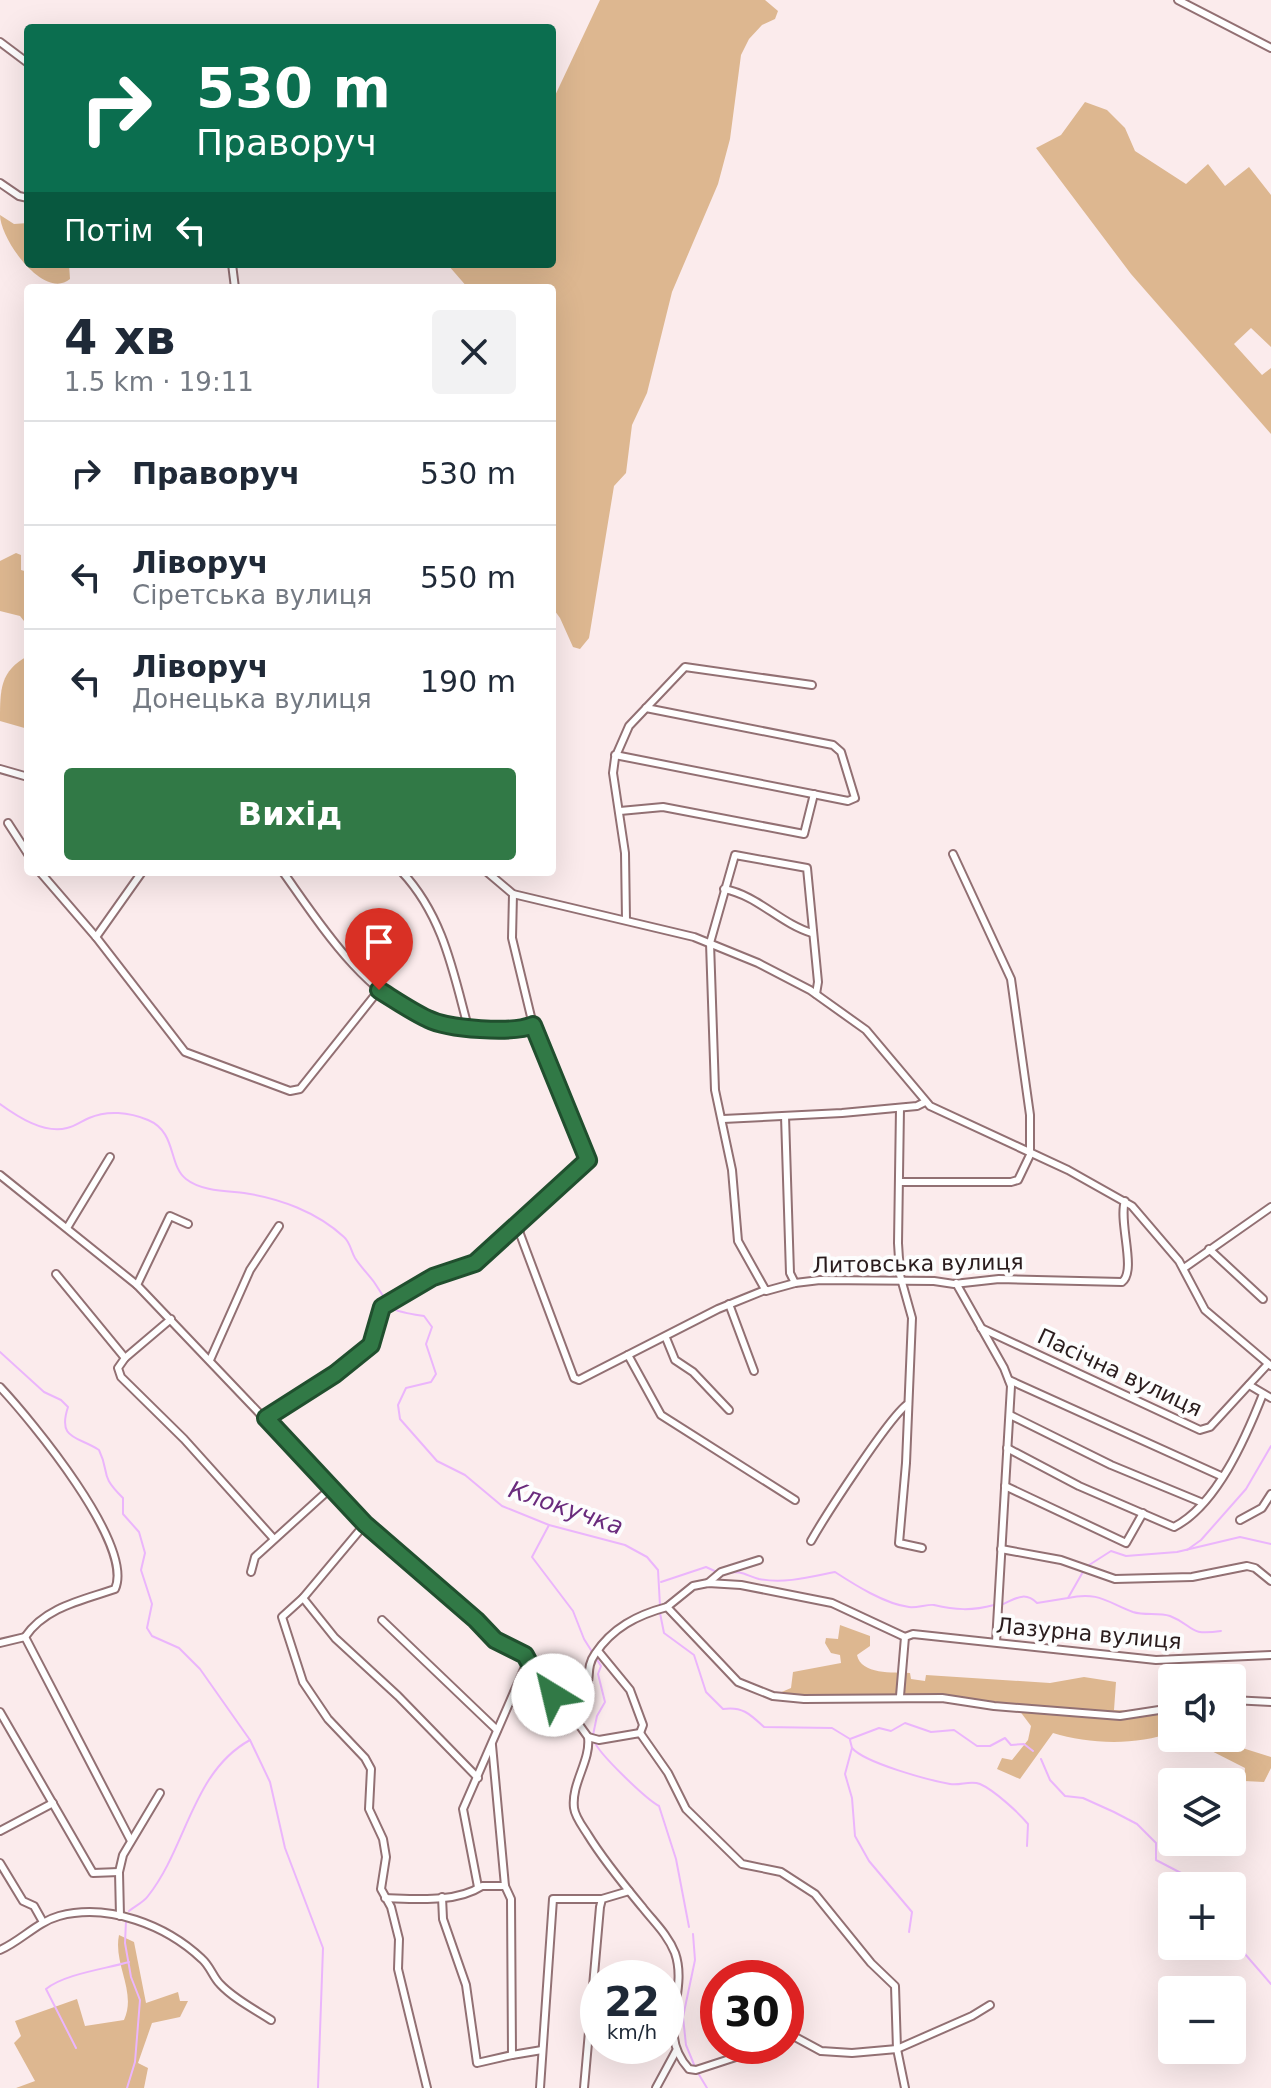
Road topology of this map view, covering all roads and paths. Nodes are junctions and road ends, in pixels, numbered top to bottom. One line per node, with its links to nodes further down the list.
1 (1178, 0): 3 (street)
2 (0, 42): 4 (street)
3 (1271, 48)
4 (24, 60)
5 (0, 183): 6 (street)
6 (24, 197)
7 (812, 685): 8 (street)
8 (646, 708): 9 (street); 12 (street)
9 (615, 755): 12 (street); 13 (street)
10 (0, 769): 11 (street)
11 (24, 776)
12 (814, 794): 13 (street)
13 (620, 811): 24 (street)
14 (8, 823): 15 (street)
15 (24, 848)
16 (953, 854): 36 (street)
17 (43, 876): 26 (street)
18 (139, 876): 26 (street)
19 (286, 876): 28 (street)
20 (405, 876): 31 (street)
21 (492, 876): 23 (street)
22 (724, 889): 25 (street); 25 (street); 27 (street)
23 (513, 894): 24 (street); 30 (street)
24 (626, 920): 27 (street)
25 (812, 933): 29 (street)
26 (96, 937): 28 (street)
27 (710, 943): 29 (street); 35 (street)
28 (379, 990): 31 (street)
29 (816, 994): 32 (street)
30 (533, 1025): 31 (street); 42 (street)
31 (468, 1027)
32 (925, 1102): 33 (street); 36 (street)
33 (900, 1108): 34 (street); 39 (street)
34 (785, 1116): 35 (street); 50 (street)
35 (723, 1119): 53 (street)
36 (1030, 1152): 39 (street); 40 (street)
37 (110, 1157): 45 (street)
38 (0, 1175): 45 (street)
39 (900, 1182): 49 (street)
40 (1125, 1201): 47 (street); 51 (street, Литовська вулиця)
41 (1271, 1207): 46 (street)
42 (519, 1223): 59 (street, Литовська вулиця); 72 (street)
43 (188, 1224): 52 (street)
44 (279, 1226): 61 (street)
45 (67, 1228): 52 (street)
46 (1209, 1249): 47 (street); 54 (street)
47 (1184, 1268): 62 (street)
48 (56, 1274): 60 (street)
49 (903, 1280): 50 (street, Литовська вулиця); 51 (street, Литовська вулиця); 69 (street)
50 (795, 1283): 53 (street, Литовська вулиця)
51 (956, 1283): 57 (street)
52 (137, 1285): 56 (street)
53 (765, 1290): 55 (street, Литовська вулиця)
54 (1263, 1299)
55 (729, 1304): 58 (street, Литовська вулиця); 63 (street)
56 (171, 1319): 60 (street); 61 (street)
57 (981, 1328): 64 (street); 65 (street, Пасічна вулиця)
58 (666, 1338): 59 (street, Литовська вулиця); 70 (street)
59 (628, 1355): 78 (street)
60 (125, 1358): 83 (street)
61 (210, 1360): 72 (street)
62 (1270, 1365): 65 (street, Пасічна вулиця)
63 (754, 1371)
64 (1009, 1380): 71 (street); 74 (street)
65 (1249, 1385): 67 (street)
66 (0, 1387): 94 (street)
67 (1263, 1394): 68 (street); 74 (street)
68 (1271, 1398)
69 (908, 1404): 84 (street); 85 (street)
70 (729, 1410)
71 (1010, 1415): 73 (street); 79 (street)
72 (266, 1418): 76 (street)
73 (1007, 1448): 75 (street); 80 (street)
74 (1221, 1476): 79 (street)
75 (1005, 1486): 80 (street); 86 (street)
76 (331, 1488): 82 (street); 83 (street)
77 (1271, 1494): 81 (street)
78 (795, 1500)
79 (1203, 1503): 80 (street)
80 (1143, 1513)
81 (1240, 1520)
82 (365, 1524): 91 (street); 100 (street)
83 (274, 1539): 88 (street)
84 (811, 1541)
85 (922, 1548)
86 (1001, 1549): 89 (street); 96 (street)
87 (759, 1560): 90 (street)
88 (251, 1572)
89 (1271, 1581)
90 (708, 1583): 92 (street); 95 (street, Лазурна вулиця)
91 (303, 1598): 111 (street); 122 (street)
92 (662, 1609): 98 (street); 101 (street)
93 (382, 1620): 107 (street)
94 (25, 1637): 97 (street); 115 (street)
95 (905, 1637): 96 (street, Лазурна вулиця); 101 (street)
96 (996, 1642): 99 (street, Лазурна вулиця)
97 (0, 1643)
98 (595, 1654): 102 (street); 108 (street)
99 (1271, 1655)
100 (528, 1660): 102 (street); 107 (street)
101 (900, 1696): 105 (street)
102 (562, 1701): 109 (street)
103 (1246, 1701): 104 (street)
104 (1271, 1702)
105 (1158, 1710)
106 (0, 1712): 113 (street)
107 (497, 1730): 110 (street)
108 (640, 1733): 109 (street); 131 (street)
109 (593, 1739): 120 (street)
110 (492, 1745): 111 (street); 118 (street)
111 (478, 1778): 119 (street)
112 (160, 1793): 115 (street)
113 (53, 1803): 114 (street); 117 (street)
114 (0, 1831)
115 (130, 1839): 117 (street)
116 (0, 1863): 125 (street)
117 (119, 1872): 124 (street)
118 (505, 1886): 119 (street); 133 (street)
119 (478, 1887): 121 (street)
120 (629, 1891): 123 (street); 127 (street)
121 (442, 1897): 122 (street); 133 (street)
122 (385, 1898): 137 (street)
123 (602, 1899): 132 (street); 139 (street)
124 (120, 1916): 125 (street); 129 (street)
125 (43, 1922): 126 (street)
126 (0, 1950)
127 (676, 1960)
128 (990, 2005): 131 (street)
129 (271, 2020)
130 (804, 2040): 131 (street)
131 (897, 2049): 141 (street)
132 (542, 2050): 133 (street); 138 (street)
133 (512, 2055)
134 (684, 2062): 136 (street)
135 (669, 2064): 140 (street)
136 (714, 2064)
137 (427, 2088)
138 (540, 2088)
139 (584, 2088)
140 (656, 2088)
141 (905, 2088)

